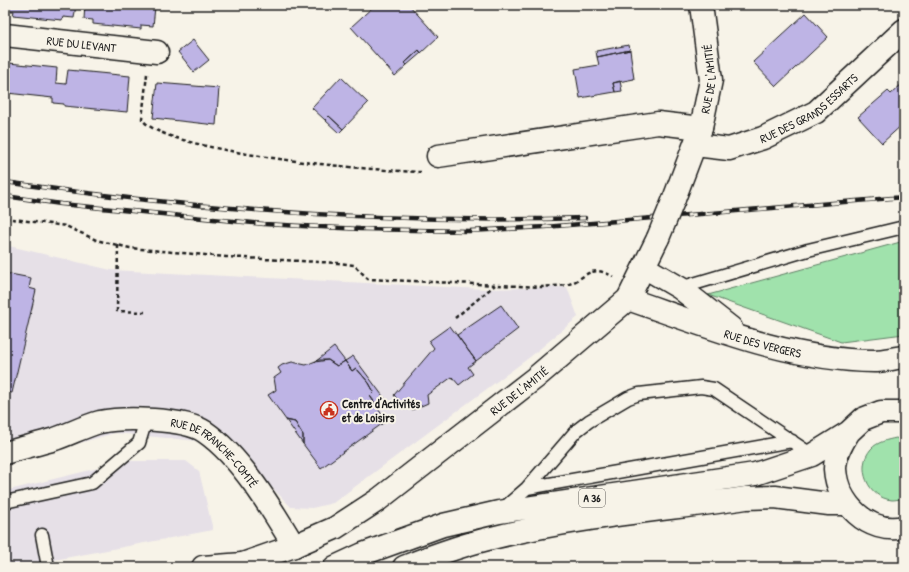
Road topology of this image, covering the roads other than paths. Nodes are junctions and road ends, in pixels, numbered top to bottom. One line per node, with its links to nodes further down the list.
1 (701, 5): 5 (street, RUE DE L'AMITIÉ)
2 (904, 30): 5 (street, RUE DES GRANDS ESSARTS)
3 (5, 35): 4 (street, RUE DU LEVANT)
4 (154, 51)
5 (698, 136): 6 (street, RUE DE L'AMITIÉ); 8 (street, RUE DE L'AMITIÉ, bridge)
6 (438, 156)
7 (904, 227): 9 (lane)
8 (644, 267): 9 (street); 10 (street, RUE DE L'AMITIÉ)
9 (680, 288): 11 (street)
10 (631, 293): 11 (street, RUE DES VERGERS); 25 (street, RUE DE L'AMITIÉ)
11 (744, 339): 12 (street, RUE DES VERGERS)
12 (904, 357)
13 (904, 412): 15 (street, A 36)
14 (146, 420): 17 (street, RUE DE FRANCHE-COMTÉ); 20 (lane); 25 (street, RUE DE FRANCHE-COMTÉ)
15 (849, 432): 18 (street, A 36); 21 (street, A 36)
16 (792, 441): 18 (lane); 19 (lane); 19 (lane)
17 (5, 453)
18 (812, 455): 22 (street, A 36)
19 (527, 488): 22 (lane)
20 (5, 502)
21 (847, 504): 23 (street, A 36); 30 (street, A 36)
22 (500, 512): 29 (street, A 36)
23 (902, 529)
24 (42, 535): 27 (lane)
25 (294, 546): 26 (street, RUE DE L'AMITIÉ)
26 (239, 566): 28 (street, RUE DE L'AMITIÉ)
27 (48, 567)
28 (203, 567)
29 (335, 567)
30 (404, 567)

